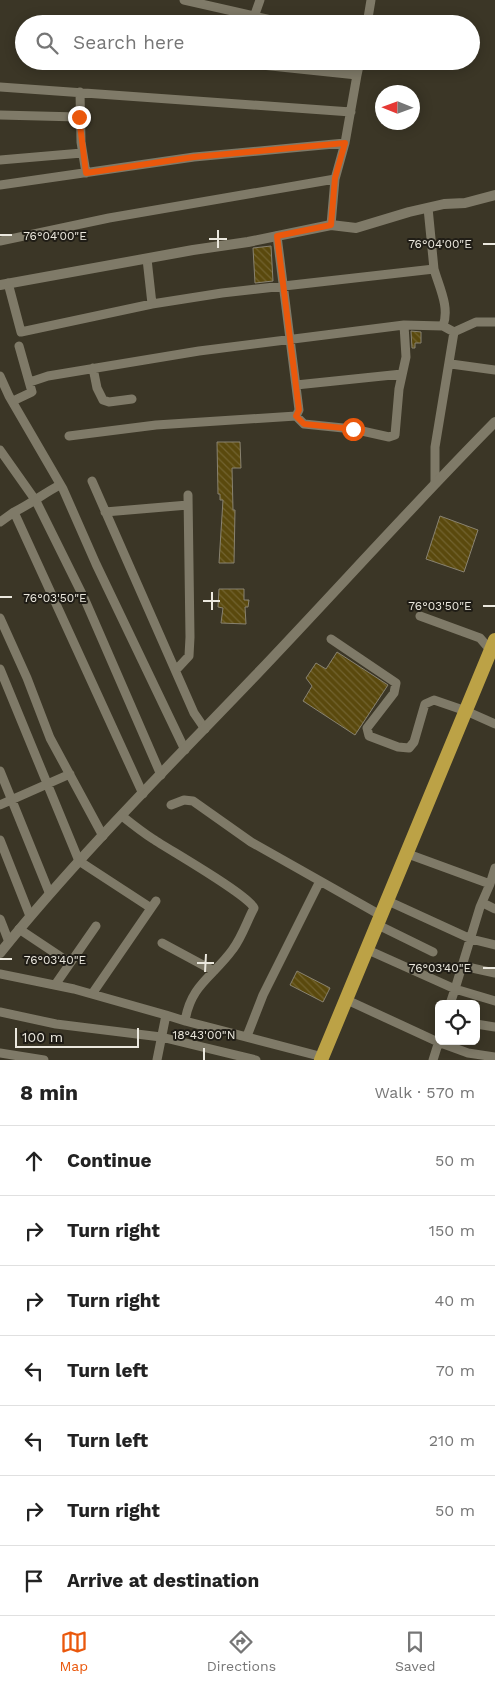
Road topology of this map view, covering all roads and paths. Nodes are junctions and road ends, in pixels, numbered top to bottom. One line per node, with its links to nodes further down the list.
1 (184, 0): 4 (street)
2 (260, 0): 5 (street)
3 (369, 1): 6 (street)
4 (246, 15)
5 (255, 15)
6 (368, 15)
7 (309, 70): 9 (street)
8 (358, 70): 9 (street)
9 (357, 75): 12 (street)
10 (0, 87): 11 (street)
11 (80, 92): 12 (street); 14 (street)
12 (351, 112): 15 (street)
13 (0, 115): 14 (street)
14 (79, 117): 16 (street)
15 (345, 143): 18 (street); 19 (street)
16 (82, 153): 17 (street); 18 (street)
17 (0, 160)
18 (86, 173): 20 (street)
19 (335, 178): 23 (street); 25 (street)
20 (0, 185)
21 (495, 195): 22 (street)
22 (428, 208): 23 (street); 27 (street)
23 (331, 225): 24 (street)
24 (277, 236): 26 (street); 29 (street)
25 (0, 241)
26 (147, 259): 28 (street); 30 (street)
27 (434, 269): 29 (street); 33 (street)
28 (4, 284): 30 (street)
29 (284, 287): 30 (street); 35 (street)
30 (152, 304)
31 (495, 322): 34 (street)
32 (404, 325): 33 (street); 35 (street); 40 (street)
33 (443, 326): 34 (street)
34 (454, 332): 37 (street)
35 (291, 340): 38 (street); 43 (street)
36 (20, 346): 42 (street)
37 (451, 364): 39 (street); 51 (street)
38 (93, 368): 42 (street); 44 (street)
39 (495, 370)
40 (402, 374): 43 (street); 46 (street)
41 (0, 376): 45 (street)
42 (30, 382): 45 (street)
43 (296, 385): 46 (street)
44 (132, 399)
45 (13, 401): 52 (street)
46 (296, 416): 48 (street)
47 (495, 422): 51 (street)
48 (69, 436)
49 (0, 450): 54 (street)
50 (92, 481): 57 (street)
51 (436, 482): 67 (street)
52 (60, 484): 54 (street); 68 (street)
53 (188, 495): 55 (street)
54 (36, 501): 56 (street); 71 (street)
55 (188, 505): 57 (street); 64 (street)
56 (14, 512): 58 (street); 73 (street)
57 (106, 512): 64 (street)
58 (0, 522)
59 (420, 616): 62 (street)
60 (0, 618): 70 (street)
61 (331, 639): 65 (street)
62 (494, 648): 65 (highway)
63 (0, 669): 72 (street)
64 (176, 670): 67 (street)
65 (466, 711): 66 (street); 80 (highway)
66 (495, 724)
67 (205, 729): 68 (street)
68 (185, 750): 71 (street)
69 (0, 771): 74 (street)
70 (70, 774): 72 (street); 78 (street)
71 (162, 774): 73 (street)
72 (48, 785): 74 (street); 81 (street)
73 (142, 794): 77 (street)
74 (12, 800): 75 (street); 85 (street)
75 (0, 805)
76 (171, 805): 83 (street)
77 (122, 816): 78 (street); 103 (street)
78 (103, 836): 81 (street)
79 (0, 840): 89 (street)
80 (408, 854): 84 (street); 86 (highway)
81 (79, 861): 85 (street); 108 (street)
82 (495, 868): 84 (street)
83 (320, 881): 90 (street); 117 (street)
84 (492, 881): 87 (street)
85 (49, 892): 89 (street)
86 (388, 901): 90 (highway); 94 (street)
87 (482, 903): 88 (street); 94 (street)
88 (495, 909)
89 (30, 916): 93 (street)
90 (380, 921): 98 (highway); 99 (street)
91 (1, 923): 95 (street)
92 (96, 926): 101 (street)
93 (19, 929): 95 (street); 101 (street)
94 (471, 938): 97 (street); 102 (street)
95 (9, 942): 100 (street)
96 (162, 942): 103 (street)
97 (495, 945)
98 (368, 950): 107 (street); 109 (highway)
99 (433, 952)
100 (0, 953)
101 (70, 963): 106 (street)
102 (463, 966): 104 (street); 107 (street)
103 (214, 972): 114 (street)
104 (495, 973)
105 (0, 974): 106 (street)
106 (55, 985): 108 (street)
107 (454, 989): 110 (street); 111 (street)
108 (92, 994): 113 (street)
109 (346, 1000): 119 (street); 124 (highway)
110 (451, 1000)
111 (495, 1001)
112 (0, 1012): 118 (street)
113 (166, 1015): 114 (street); 118 (street)
114 (185, 1021): 117 (street)
115 (480, 1025): 116 (street)
116 (495, 1027)
117 (248, 1036): 124 (street)
118 (161, 1037): 126 (street); 127 (street)
119 (435, 1041)
120 (437, 1045): 128 (street)
121 (446, 1045): 123 (street)
122 (0, 1053): 125 (street)
123 (495, 1057)
124 (322, 1058)
125 (44, 1060)
126 (157, 1060)
127 (256, 1060)
128 (433, 1060)

